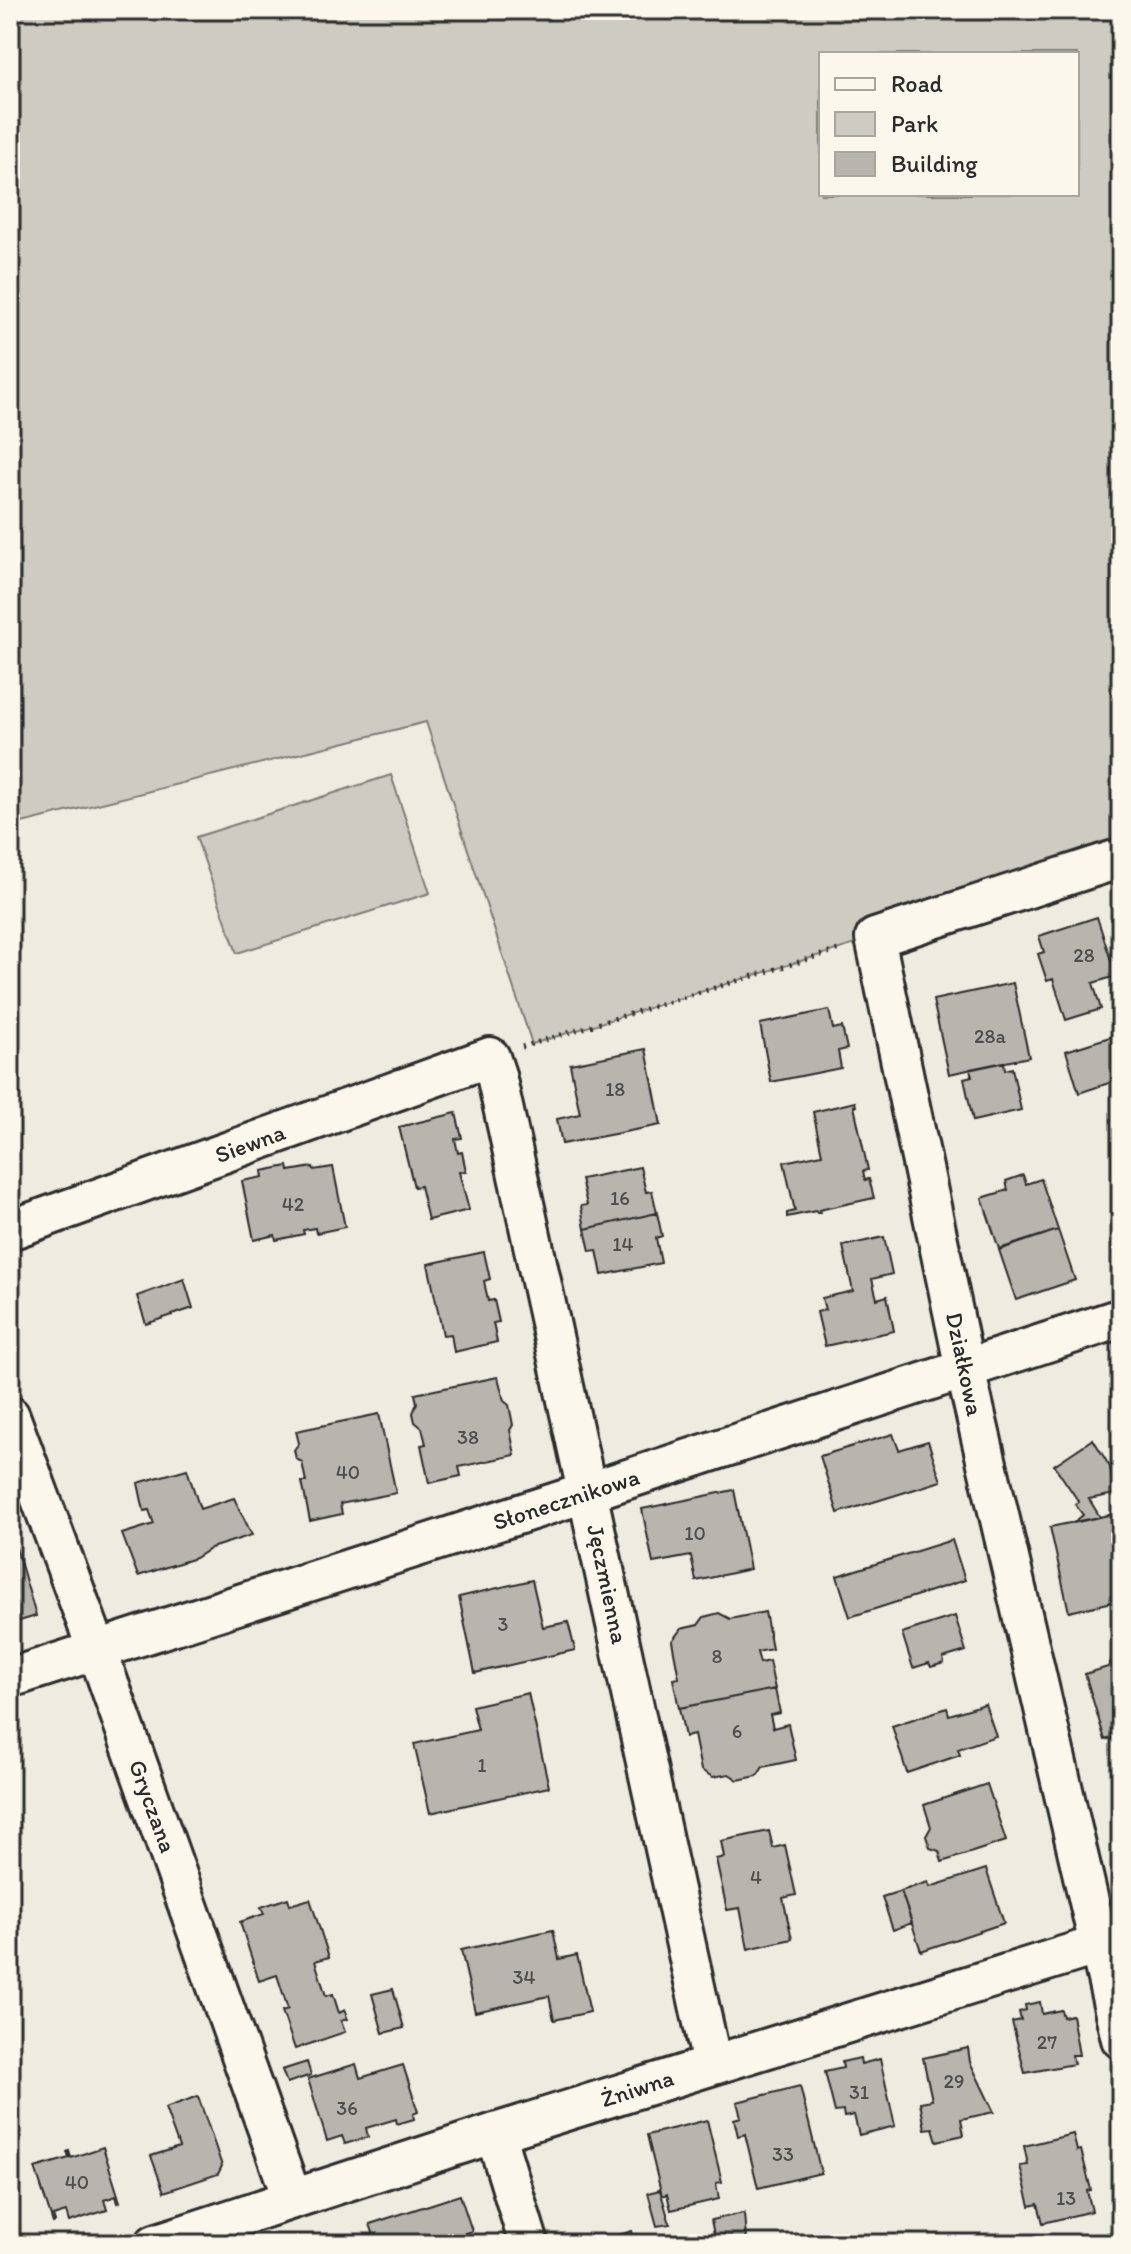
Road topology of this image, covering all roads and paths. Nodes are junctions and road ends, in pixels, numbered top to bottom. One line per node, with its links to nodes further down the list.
1 (1121, 858): 2 (street)
2 (875, 938): 3 (path); 6 (street, Działkowa)
3 (490, 1057): 4 (street, Siewna); 8 (street, Jęczmienna)
4 (10, 1230)
5 (1121, 1318): 6 (street, Słonecznikowa)
6 (965, 1369): 8 (street, Słonecznikowa); 11 (street, Działkowa)
7 (10, 1416): 9 (street, Gryczana)
8 (588, 1492): 9 (street, Słonecznikowa); 13 (street, Jęczmienna)
9 (97, 1650): 10 (street, Słonecznikowa); 15 (street, Gryczana)
10 (10, 1678)
11 (1109, 1941): 12 (street, Działkowa); 13 (street, Żniwna)
12 (1121, 2039)
13 (712, 2064): 14 (street, Żniwna)
14 (495, 2133): 15 (street, Żniwna); 17 (street)
15 (292, 2198): 16 (street, Żniwna)
16 (155, 2244)
17 (529, 2244)

